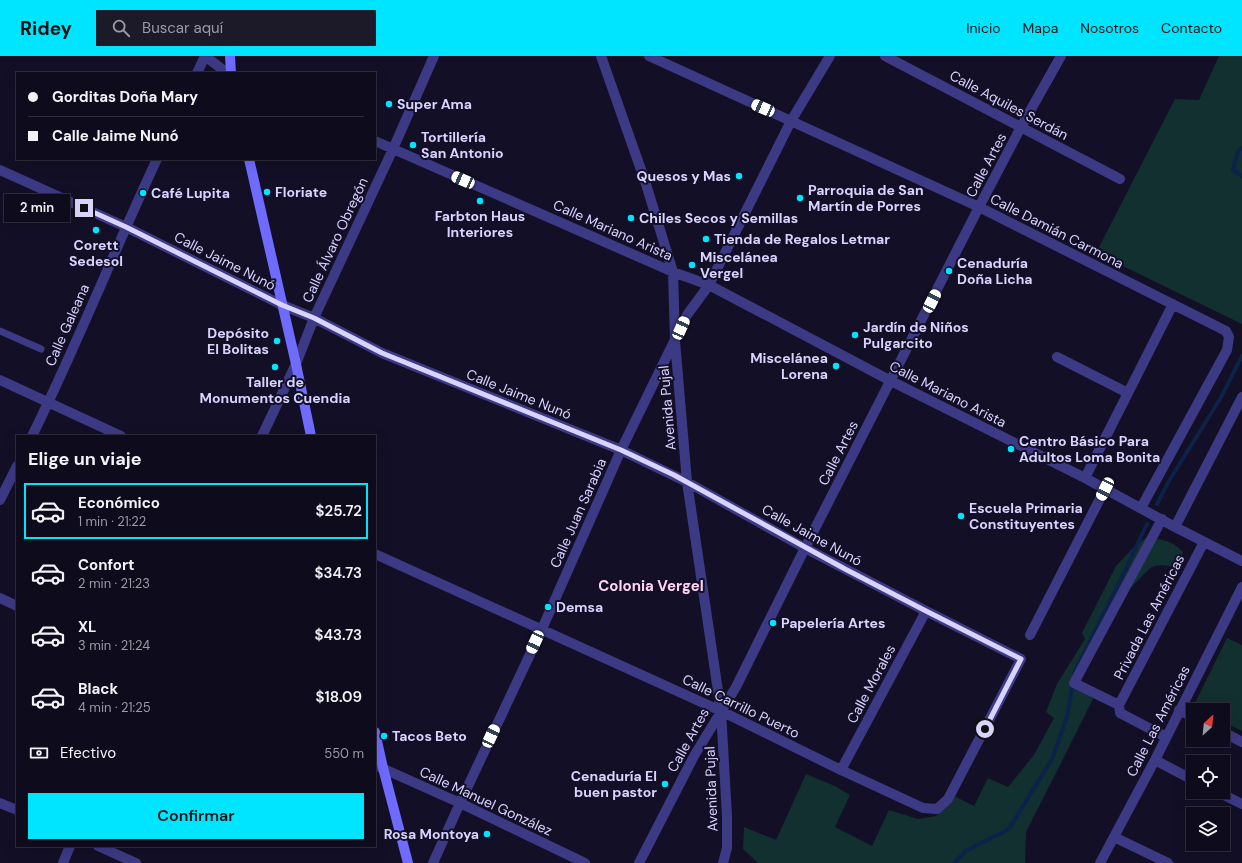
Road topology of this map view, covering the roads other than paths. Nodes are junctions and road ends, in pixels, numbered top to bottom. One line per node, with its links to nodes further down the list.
1 (205, 56): 9 (street); 10 (street)
2 (230, 56): 11 (street)
3 (434, 56): 15 (street, Calle Álvaro Obregón)
4 (601, 56): 22 (street, Avenida Pujal)
5 (648, 56): 12 (street, Calle Damián Carmona)
6 (830, 56): 12 (street, Calle Juan Sarabia)
7 (885, 56): 13 (street, Calle Aquiles Serdán)
8 (1061, 56): 13 (street, Calle Artes)
9 (198, 72)
10 (226, 72)
11 (231, 72)
12 (791, 120): 20 (street, Calle Damián Carmona); 23 (street, Calle Juan Sarabia)
13 (1022, 127): 19 (street, Calle Aquiles Serdán); 20 (street, Calle Artes)
14 (376, 141): 15 (street, Calle Mariano Arista)
15 (393, 149): 22 (street, Calle Mariano Arista); 26 (street, Calle Álvaro Obregón)
16 (157, 160): 21 (street, Calle Galeana)
17 (249, 160): 25 (street)
18 (0, 170): 21 (street, Calle Jaime Nunó)
19 (1120, 179)
20 (979, 207): 24 (street, Calle Damián Carmona); 33 (street, Calle Artes)
21 (126, 227): 25 (street, Calle Jaime Nunó); 36 (street, Calle Galeana)
22 (673, 272): 23 (street, Calle Mariano Arista); 28 (street, Avenida Pujal)
23 (709, 285): 28 (street, Calle Juan Sarabia); 33 (street, Calle Mariano Arista)
24 (1173, 304): 34 (street); 47 (street, Calle Damián Carmona)
25 (282, 305): 26 (street, Calle Jaime Nunó); 31 (street)
26 (314, 318): 31 (street, Calle Álvaro Obregón); 41 (street, Calle Jaime Nunó)
27 (0, 331): 29 (lane)
28 (675, 341): 41 (street, Calle Juan Sarabia); 44 (street, Avenida Pujal)
29 (41, 349)
30 (1057, 357): 34 (street)
31 (296, 364): 39 (street, Calle Álvaro Obregón); 40 (street)
32 (0, 380): 36 (street)
33 (891, 382): 43 (street, Calle Mariano Arista); 51 (street, Calle Artes)
34 (1128, 393): 43 (street)
35 (1242, 397): 49 (street)
36 (49, 402): 37 (street, Calle Galeana); 38 (street)
37 (32, 435)
38 (119, 435)
39 (262, 435)
40 (311, 435)
41 (621, 450): 44 (street, Calle Jaime Nunó); 58 (street, Calle Juan Sarabia)
42 (16, 468): 46 (street)
43 (1085, 478): 45 (street, Calle Mariano Arista)
44 (687, 482): 51 (street, Calle Jaime Nunó); 63 (street, Avenida Pujal)
45 (1105, 489): 47 (street, Calle Mariano Arista); 59 (street)
46 (0, 500)
47 (1141, 508): 48 (street, Calle Mariano Arista)
48 (1162, 519): 49 (street, Calle Mariano Arista); 61 (street)
49 (1175, 527): 50 (street, Calle Mariano Arista)
50 (1204, 542): 53 (street, Calle Mariano Arista); 61 (street, Privada Las Américas)
51 (805, 548): 57 (street, Calle Jaime Nunó); 63 (street, Calle Artes)
52 (376, 554): 58 (street, Calle Carrillo Puerto)
53 (1242, 561)
54 (1241, 590): 62 (street, Calle Las Américas)
55 (0, 598): 56 (street)
56 (16, 606)
57 (926, 611): 60 (street, Calle Jaime Nunó); 71 (street, Calle Morales)
58 (542, 629): 63 (street, Calle Carrillo Puerto); 75 (street, Calle Juan Sarabia)
59 (1030, 635)
60 (1021, 659): 71 (street, Calle Carrillo Puerto)
61 (1119, 705): 66 (street)
62 (1179, 710): 64 (street); 66 (street, Calle Las Américas)
63 (721, 711): 71 (street, Calle Carrillo Puerto); 86 (street, Calle Artes); 87 (street, Avenida Pujal)
64 (1186, 714)
65 (1230, 736): 68 (street)
66 (1166, 737): 69 (street, Calle Las Américas)
67 (376, 741): 70 (street)
68 (1242, 742)
69 (1155, 760): 72 (street); 78 (street, Calle Las Américas)
70 (379, 767): 75 (street, Calle Manuel González); 83 (street)
71 (841, 770)
72 (1186, 776)
73 (1230, 798): 76 (street)
74 (0, 802): 77 (street)
75 (460, 803): 84 (street, Calle Juan Sarabia); 85 (street, Calle Manuel González)
76 (1242, 804)
77 (16, 810)
78 (1114, 837): 88 (street, Calle Las Américas); 89 (street)
79 (70, 847): 81 (street)
80 (100, 847): 82 (street)
81 (63, 863)
82 (136, 863)
83 (408, 863)
84 (433, 863)
85 (585, 863)
86 (639, 863)
87 (723, 863)
88 (1100, 863)
89 (1168, 863)

